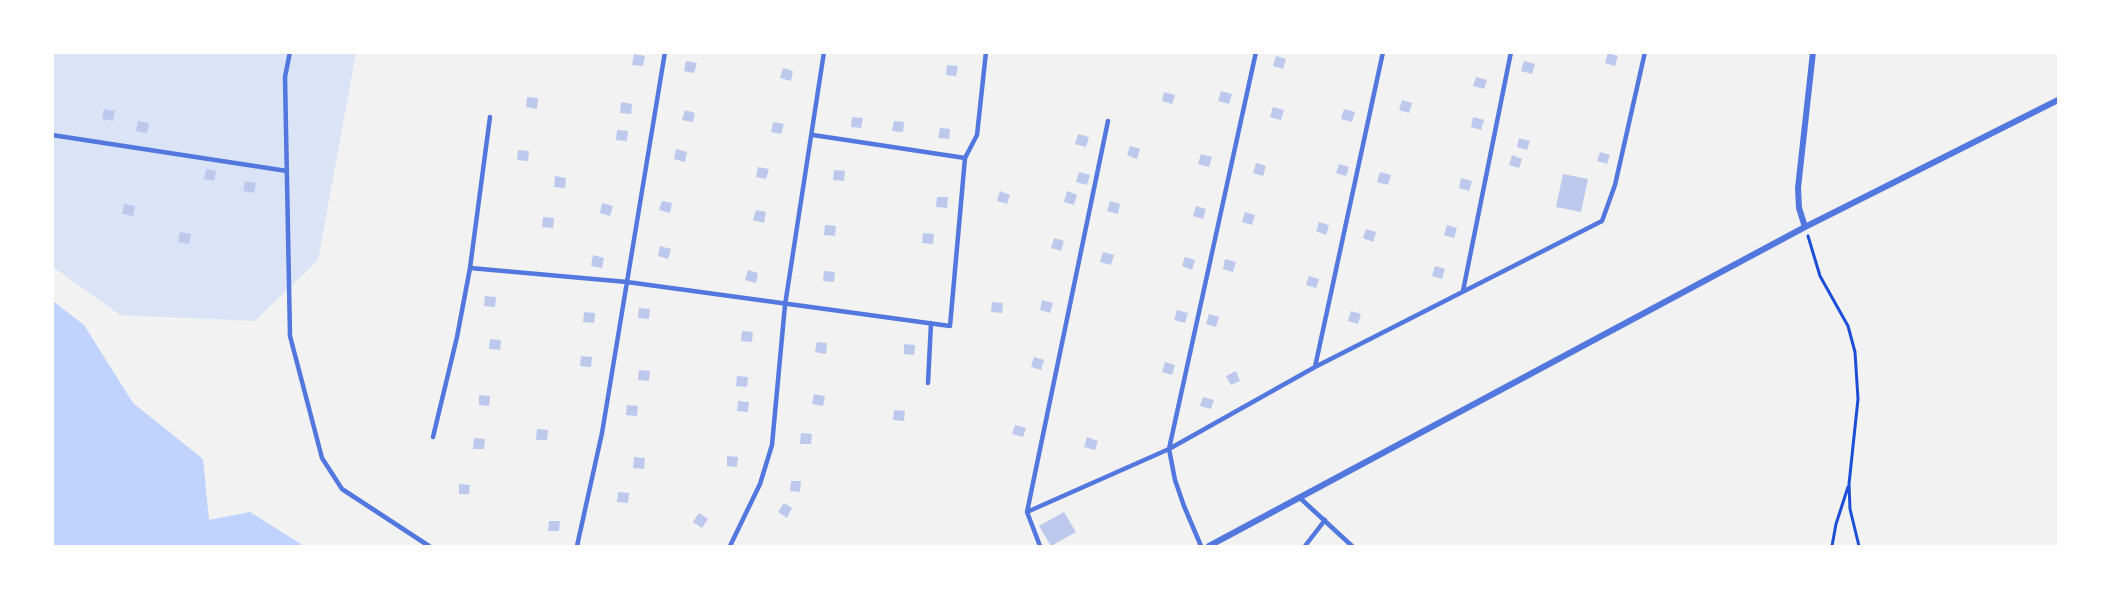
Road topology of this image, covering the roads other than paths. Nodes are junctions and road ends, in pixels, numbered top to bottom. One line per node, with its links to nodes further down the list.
1 (290, 52): 16 (lane)
2 (665, 52): 19 (lane)
3 (824, 52): 14 (lane)
4 (986, 52): 15 (lane)
5 (1256, 52): 26 (lane)
6 (1383, 52): 23 (lane)
7 (1511, 52): 20 (lane)
8 (1645, 52): 20 (lane)
9 (1814, 52): 17 (street)
10 (2058, 100): 17 (street)
11 (490, 117): 18 (lane)
12 (1108, 121): 28 (lane)
13 (52, 135): 16 (lane)
14 (813, 135): 15 (lane); 21 (lane)
15 (965, 158): 22 (lane)
16 (287, 171): 30 (lane)
17 (1805, 227): 27 (street)
18 (470, 268): 19 (lane); 25 (lane)
19 (627, 282): 21 (lane); 31 (lane)
20 (1463, 291): 23 (lane)
21 (785, 305): 22 (lane); 32 (lane)
22 (931, 323): 24 (lane)
23 (1315, 367): 26 (lane)
24 (928, 383)
25 (433, 437)
26 (1169, 450): 28 (lane); 34 (lane)
27 (1300, 498): 29 (lane); 35 (street)
28 (1027, 512): 33 (lane)
29 (1325, 520): 36 (lane); 37 (lane)
30 (429, 546)
31 (577, 546)
32 (730, 546)
33 (1040, 546)
34 (1201, 546)
35 (1209, 546)
36 (1305, 546)
37 (1352, 546)

